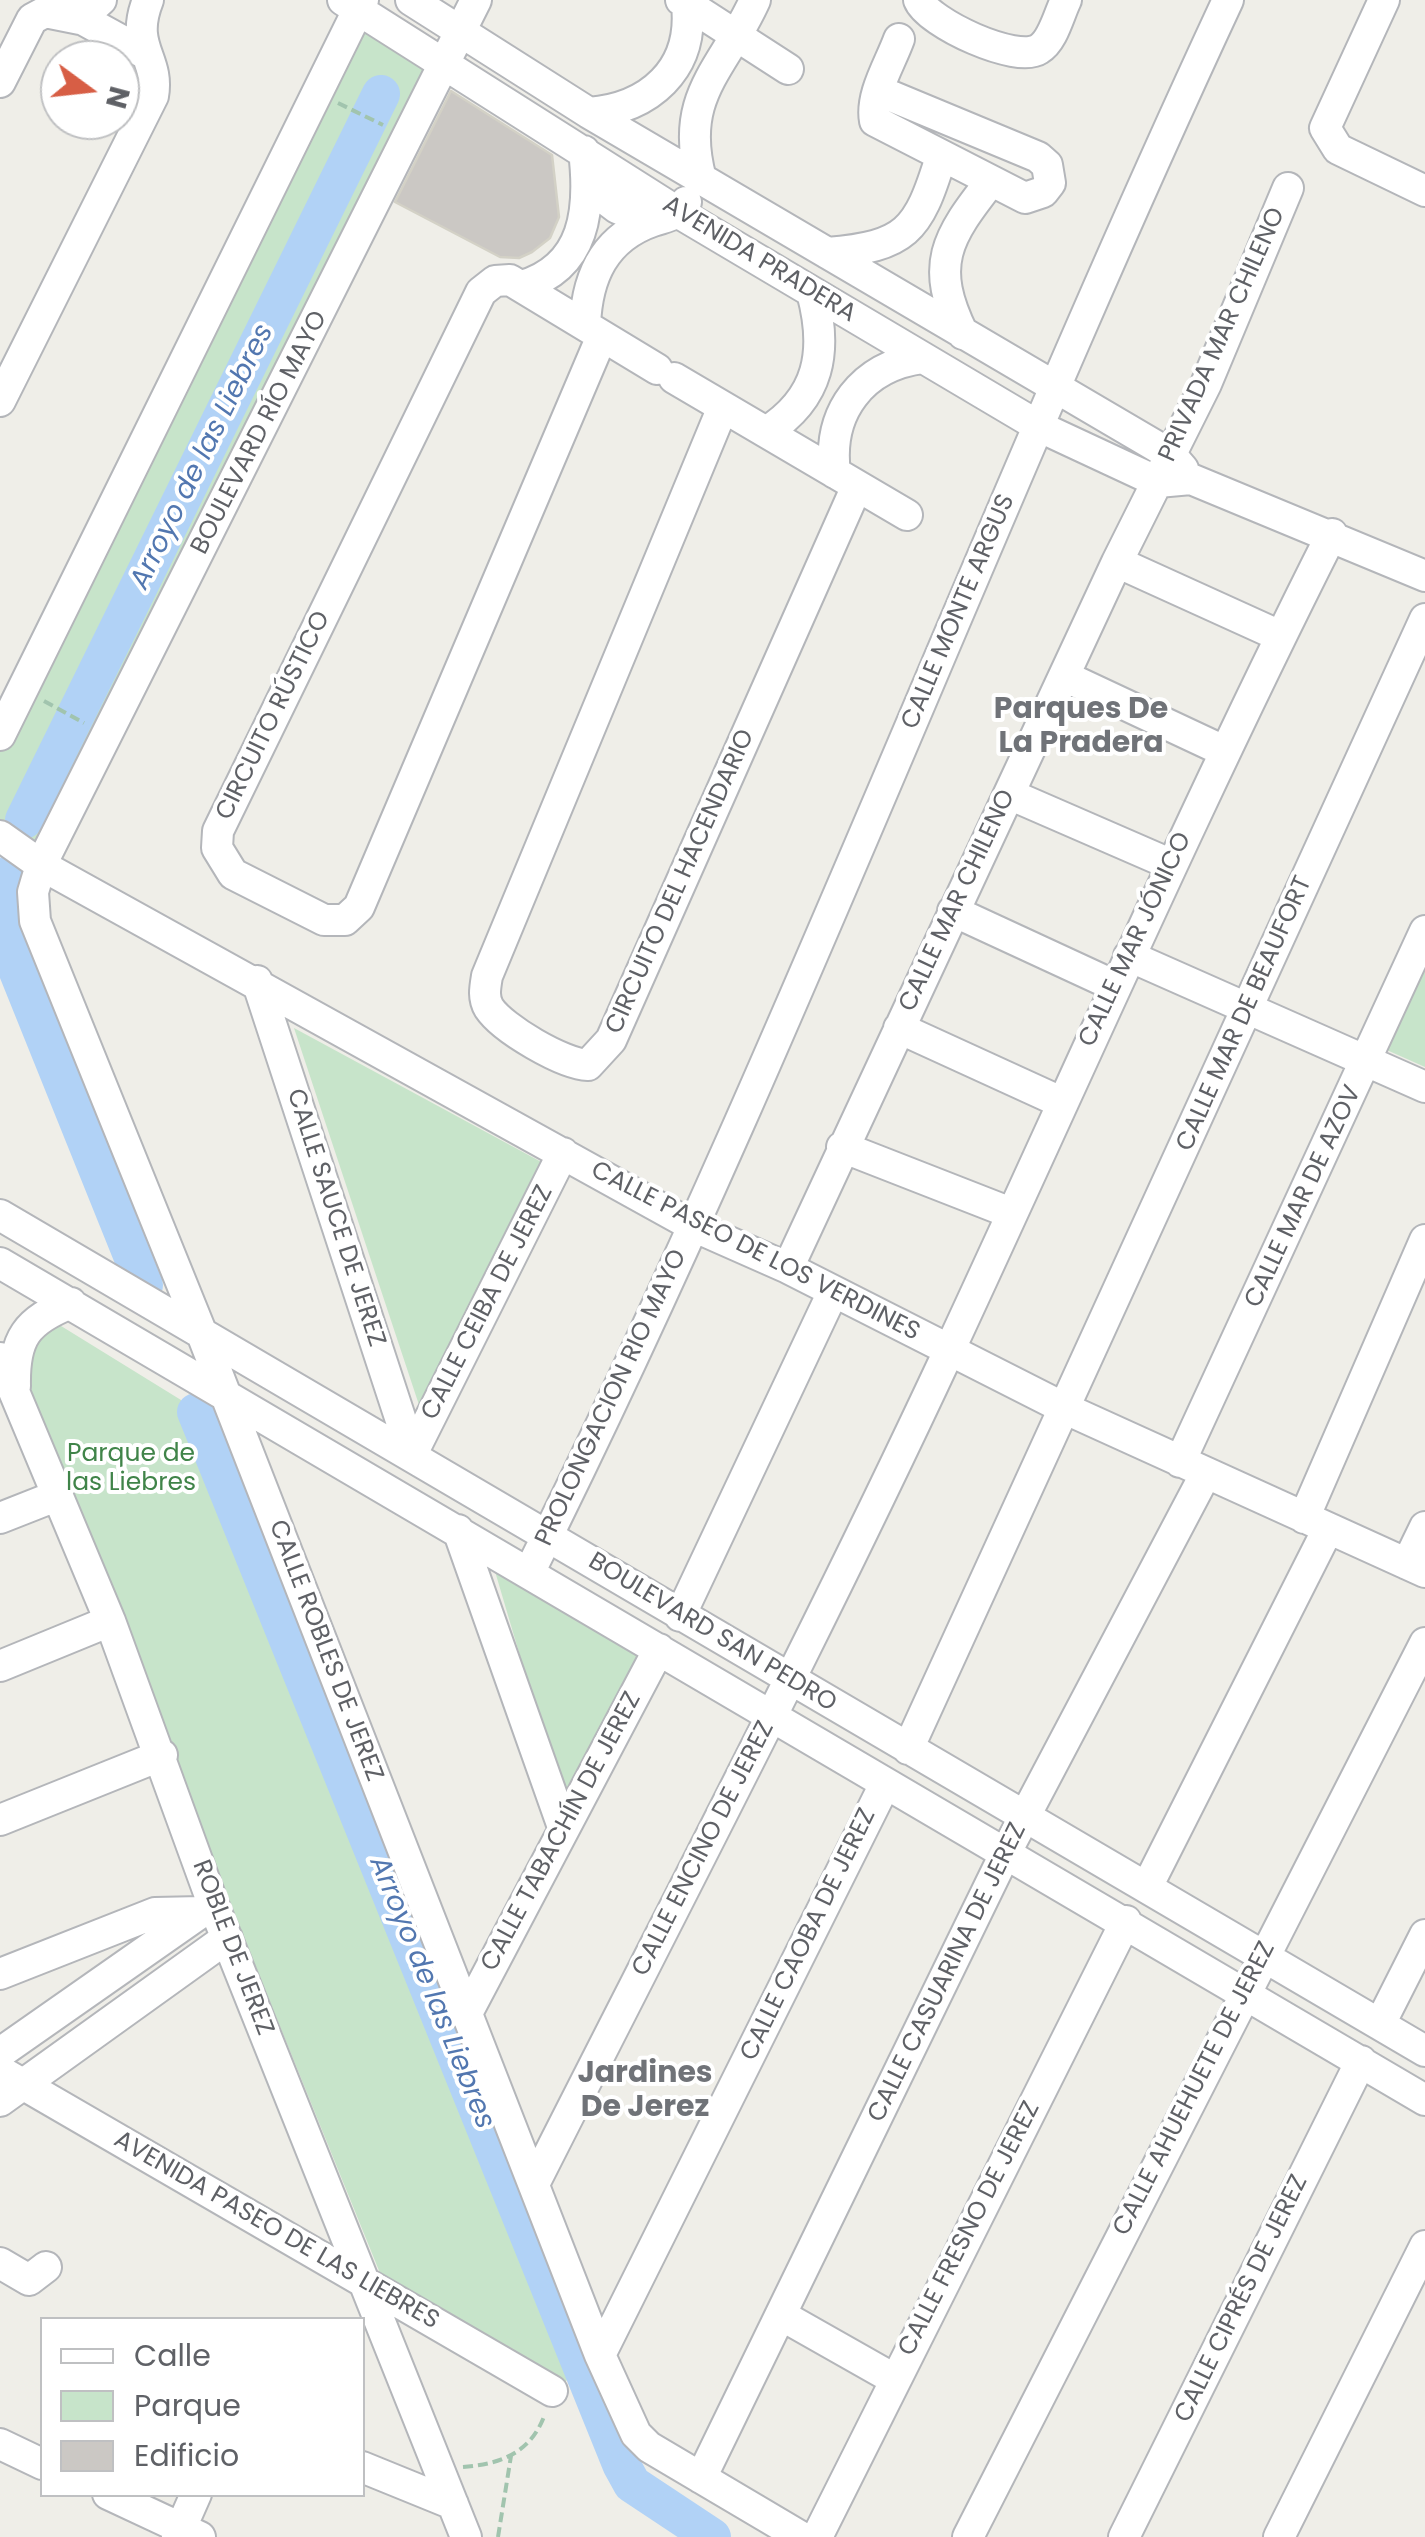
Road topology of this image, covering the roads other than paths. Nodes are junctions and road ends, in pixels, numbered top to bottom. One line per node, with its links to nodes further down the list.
1 (50, 0): 12 (street)
2 (148, 0): 16 (street)
3 (410, 0): 13 (street, AVENIDA PRADERA)
4 (476, 0): 13 (street, BOULEVARD RÍO MAYO)
5 (755, 0): 14 (street)
6 (920, 0): 7 (street)
7 (1066, 0)
8 (1228, 0): 42 (street, CALLE MONTE ARGUS)
9 (1384, 0): 30 (street)
10 (684, 2): 14 (street); 21 (street)
11 (354, 3): 17 (street, AVENIDA PRADERA); 56 (street)
12 (90, 10): 16 (street); 19 (street)
13 (460, 32): 17 (street, BOULEVARD RÍO MAYO); 22 (street, AVENIDA PRADERA)
14 (736, 36): 18 (street); 23 (street)
15 (899, 39): 20 (street)
16 (144, 53): 43 (street)
17 (444, 66): 24 (street, AVENIDA PRADERA); 60 (street, BOULEVARD RÍO MAYO)
18 (788, 69)
19 (0, 82)
20 (879, 90): 25 (street); 27 (street)
21 (654, 92): 22 (street); 23 (street)
22 (589, 113): 26 (street, AVENIDA PRADERA)
23 (695, 114): 26 (street)
24 (584, 151): 28 (street, CIRCUITO RÚSTICO); 31 (street, AVENIDA PRADERA)
25 (942, 157): 27 (street); 32 (street)
26 (701, 179): 31 (street, CIRCUITO RÚSTICO); 33 (street, AVENIDA PRADERA)
27 (991, 181): 34 (street)
28 (588, 186): 31 (street); 35 (street, CIRCUITO RÚSTICO)
29 (1288, 188): 47 (street, PRIVADA MAR CHILENO)
30 (1425, 191)
31 (664, 217): 36 (street, AVENIDA PRADERA); 37 (street, CIRCUITO RÚSTICO)
32 (904, 236): 33 (street); 34 (street)
33 (827, 253): 38 (street, AVENIDA PRADERA)
34 (944, 259): 38 (street)
35 (522, 286): 37 (street); 37 (street, CIRCUITO RÚSTICO)
36 (812, 292): 39 (street); 40 (street, AVENIDA PRADERA)
37 (594, 331): 44 (street)
38 (964, 334): 42 (street, AVENIDA PRADERA)
39 (820, 357): 41 (street); 46 (street)
40 (923, 358): 41 (street); 45 (street, AVENIDA PRADERA)
41 (865, 381): 48 (street, CIRCUITO DEL HACENDARIO)
42 (1056, 389): 45 (street, CALLE MONTE ARGUS); 47 (street, AVENIDA PRADERA)
43 (0, 401)
44 (723, 407): 46 (street); 48 (street, CIRCUITO DEL HACENDARIO)
45 (1040, 426): 47 (street, AVENIDA PRADERA); 76 (street, CALLE MONTE ARGUS)
46 (766, 432): 48 (street)
47 (1164, 468): 50 (street); 51 (street, CALLE MAR CHILENO)
48 (846, 480): 49 (street)
49 (907, 515)
50 (1332, 534): 52 (street); 54 (street, CALLE MAR JÓNICO)
51 (1117, 562): 54 (street); 55 (street, CALLE MAR CHILENO)
52 (1425, 576)
53 (1425, 619): 67 (street, CALLE MAR DE BEAUFORT)
54 (1280, 636): 58 (street, CALLE MAR JÓNICO)
55 (1064, 676): 58 (street); 59 (street, CALLE MAR CHILENO)
56 (21, 697): 57 (street)
57 (0, 735)
58 (1224, 750): 61 (street, CALLE MAR JÓNICO)
59 (1009, 794): 61 (street); 62 (street, CALLE MAR CHILENO)
60 (22, 851): 65 (street, CALLE PASEO DE LOS VERDINES); 82 (street, CALLE ROBLES DE JEREZ)
61 (1170, 864): 64 (street, CALLE MAR JÓNICO)
62 (953, 912): 66 (street); 68 (street, CALLE MAR CHILENO)
63 (1425, 931): 69 (street, CALLE MAR DE AZOV)
64 (1129, 956): 66 (street, CALLE MAR JÓNICO); 67 (street)
65 (257, 981): 73 (street, CALLE PASEO DE LOS VERDINES); 88 (street, CALLE SAUCE DE JEREZ)
66 (1113, 986): 71 (street, CALLE MAR JÓNICO)
67 (1247, 1008): 69 (street); 87 (street, CALLE MAR DE BEAUFORT)
68 (899, 1028): 71 (street); 72 (street, CALLE MAR CHILENO)
69 (1368, 1062): 70 (street); 89 (street, CALLE MAR DE AZOV)
70 (1425, 1087)
71 (1062, 1104): 74 (street, CALLE MAR JÓNICO)
72 (842, 1147): 74 (street); 79 (street, CALLE MAR CHILENO)
73 (563, 1153): 76 (street, CALLE PASEO DE LOS VERDINES); 88 (street, CALLE CEIBA DE JEREZ)
74 (1012, 1213): 83 (street, CALLE MAR JÓNICO)
75 (0, 1214): 82 (street, BOULEVARD SAN PEDRO)
76 (693, 1226): 79 (street, CALLE PASEO DE LOS VERDINES); 95 (street, PROLONGACION RIO MAYO)
77 (1425, 1240): 92 (street)
78 (0, 1263): 81 (street)
79 (788, 1268): 80 (street, CALLE PASEO DE LOS VERDINES)
80 (833, 1292): 83 (street, CALLE PASEO DE LOS VERDINES); 98 (street)
81 (70, 1304): 85 (street, BOULEVARD SAN PEDRO); 86 (street)
82 (193, 1325): 85 (street, CALLE ROBLES DE JEREZ); 88 (street, BOULEVARD SAN PEDRO)
83 (949, 1351): 87 (street, CALLE PASEO DE LOS VERDINES); 103 (street, CALLE ENCINO DE JEREZ)
84 (1, 1362): 86 (street, ROBLE DE JEREZ)
85 (217, 1390): 94 (street, BOULEVARD SAN PEDRO); 120 (street, CALLE ROBLES DE JEREZ)
86 (16, 1399): 90 (street, ROBLE DE JEREZ)
87 (1066, 1409): 89 (street, CALLE PASEO DE LOS VERDINES); 105 (street)
88 (412, 1454): 95 (street, BOULEVARD SAN PEDRO)
89 (1193, 1467): 92 (street, CALLE PASEO DE LOS VERDINES); 108 (street, CALLE CASUARINA DE JEREZ)
90 (56, 1496): 91 (street); 99 (street, ROBLE DE JEREZ)
91 (0, 1518)
92 (1316, 1523): 96 (street, CALLE PASEO DE LOS VERDINES); 112 (street)
93 (1425, 1527): 96 (street)
94 (458, 1530): 97 (street, BOULEVARD SAN PEDRO); 110 (street)
95 (549, 1534): 97 (street, PROLONGACION RIO MAYO); 98 (street, BOULEVARD SAN PEDRO)
96 (1416, 1568)
97 (530, 1571): 101 (street, BOULEVARD SAN PEDRO)
98 (680, 1616): 103 (street, BOULEVARD SAN PEDRO)
99 (110, 1621): 102 (street); 106 (street, ROBLE DE JEREZ)
100 (1425, 1643): 117 (street, CALLE AHUEHUETE DE JEREZ)
101 (658, 1649): 104 (street, BOULEVARD SAN PEDRO); 110 (street, CALLE TABACHÍN DE JEREZ)
102 (0, 1666)
103 (791, 1682): 104 (street, CALLE ENCINO DE JEREZ); 105 (street, BOULEVARD SAN PEDRO)
104 (770, 1718): 107 (street, BOULEVARD SAN PEDRO); 127 (street, CALLE ENCINO DE JEREZ)
105 (908, 1750): 108 (street, BOULEVARD SAN PEDRO)
106 (162, 1755): 109 (street); 113 (street, ROBLE DE JEREZ)
107 (885, 1784): 111 (street, BOULEVARD SAN PEDRO); 133 (street, CALLE CAOBA DE JEREZ)
108 (1026, 1815): 111 (street, CALLE CASUARINA DE JEREZ); 112 (street, BOULEVARD SAN PEDRO)
109 (0, 1820)
110 (563, 1826): 120 (street, CALLE TABACHÍN DE JEREZ)
111 (1006, 1852): 114 (street, BOULEVARD SAN PEDRO); 132 (street, CALLE CASUARINA DE JEREZ)
112 (1148, 1885): 117 (street, BOULEVARD SAN PEDRO)
113 (207, 1908): 116 (street, ROBLE DE JEREZ); 118 (street); 123 (street)
114 (1126, 1921): 119 (street, BOULEVARD SAN PEDRO); 134 (street, CALLE FRESNO DE JEREZ)
115 (1425, 1934): 121 (street)
116 (227, 1938): 125 (street); 131 (street, ROBLE DE JEREZ)
117 (1262, 1955): 119 (street, CALLE AHUEHUETE DE JEREZ); 121 (street, BOULEVARD SAN PEDRO)
118 (0, 1974)
119 (1245, 1992): 124 (street, BOULEVARD SAN PEDRO); 147 (street, CALLE AHUEHUETE DE JEREZ)
120 (466, 2014): 127 (street, CALLE ROBLES DE JEREZ)
121 (1380, 2024): 122 (street, BOULEVARD SAN PEDRO)
122 (1425, 2051)
123 (0, 2053)
124 (1360, 2061): 126 (street, BOULEVARD SAN PEDRO); 148 (street, CALLE CIPRÉS DE JEREZ)
125 (8, 2086): 131 (street, AVENIDA PASEO DE LAS LIEBRES)
126 (1425, 2100)
127 (534, 2184): 133 (street, CALLE ROBLES DE JEREZ)
128 (1425, 2246): 149 (street)
129 (0, 2263): 130 (street)
130 (46, 2266)
131 (361, 2280): 135 (street, AVENIDA PASEO DE LAS LIEBRES); 142 (street, ROBLE DE JEREZ)
132 (781, 2315): 134 (street); 139 (street, CALLE CASUARINA DE JEREZ)
133 (600, 2355): 139 (street, CALLE ROBLES DE JEREZ)
134 (894, 2378): 146 (street, CALLE FRESNO DE JEREZ)
135 (552, 2391)
136 (0, 2444): 137 (street)
137 (40, 2463)
138 (365, 2468): 142 (street)
139 (701, 2478): 145 (street)
140 (114, 2497): 143 (street)
141 (195, 2497): 143 (street)
142 (453, 2504): 144 (street, ROBLE DE JEREZ)
143 (186, 2534)
144 (466, 2537)
145 (801, 2537)
146 (817, 2537)
147 (968, 2537)
148 (1124, 2537)
149 (1279, 2537)

